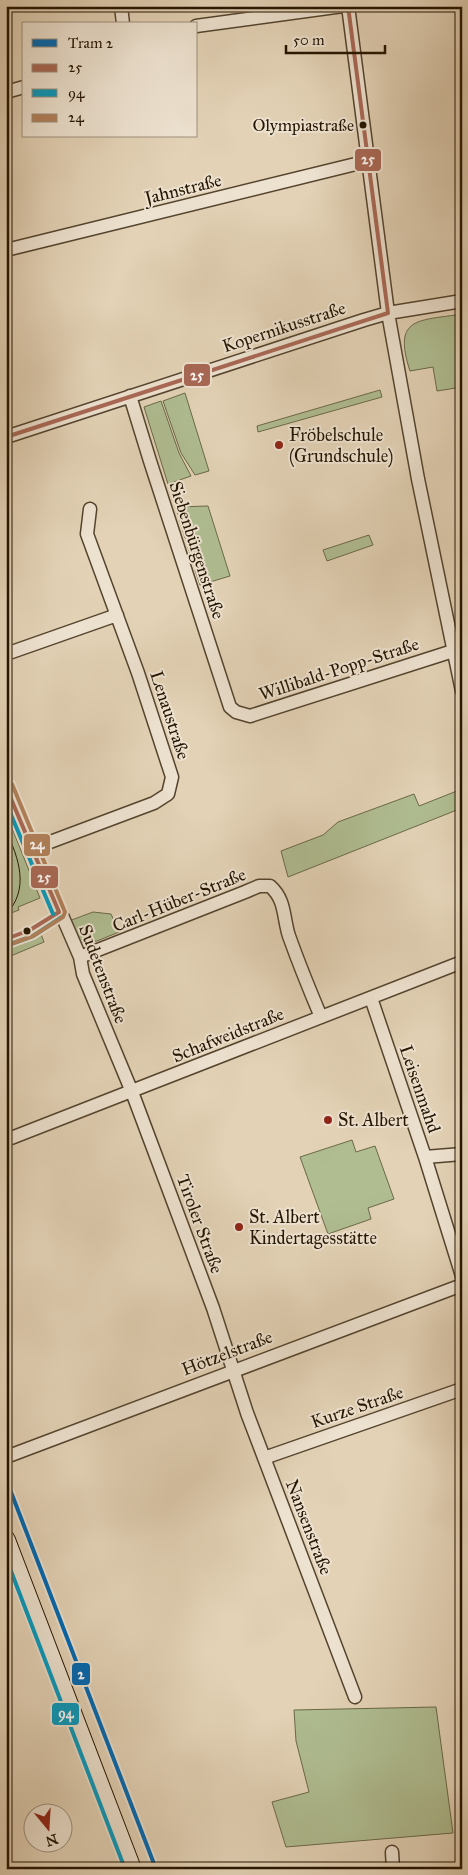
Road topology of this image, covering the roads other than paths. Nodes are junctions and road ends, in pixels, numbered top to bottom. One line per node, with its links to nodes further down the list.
1 (121, 6): 4 (street)
2 (343, 6): 5 (street)
3 (348, 6): 8 (street)
4 (123, 22)
5 (198, 26)
6 (22, 88): 7 (street)
7 (6, 92)
8 (368, 161): 9 (street, Jahnstraße); 11 (street)
9 (6, 250)
10 (462, 301): 11 (street, Kopernikusstraße)
11 (388, 313): 12 (street, Kopernikusstraße); 16 (street)
12 (130, 396): 13 (street, Kopernikusstraße); 19 (street, Siebenbürgenstraße)
13 (6, 437)
14 (90, 509): 15 (street, Lenaustraße)
15 (117, 615): 17 (street); 21 (street, Lenaustraße)
16 (453, 651): 18 (street); 19 (street, Willibald-Popp-Straße)
17 (6, 654)
18 (462, 691)
19 (236, 712)
20 (6, 786): 21 (street, Sudetenstraße)
21 (34, 848): 22 (street, Sudetenstraße)
22 (80, 957): 25 (street, Carl-Hüber-Straße); 26 (street, Sudetenstraße)
23 (462, 962): 24 (street, Schafweidstraße)
24 (371, 998): 25 (street, Schafweidstraße); 29 (street, Leisenmahd)
25 (320, 1018): 26 (street, Schafweidstraße)
26 (132, 1092): 27 (street, Schafweidstraße); 32 (street, Tiroler Straße)
27 (6, 1140)
28 (462, 1154): 29 (street)
29 (425, 1156): 30 (street, Leisenmahd)
30 (462, 1276)
31 (462, 1285): 32 (street, Hötzelstraße)
32 (233, 1370): 34 (street, Hötzelstraße); 35 (street, Nansenstraße)
33 (462, 1389): 35 (street, Kurze Straße)
34 (6, 1456)
35 (264, 1458): 37 (street, Nansenstraße)
36 (6, 1540): 39 (main road)
37 (355, 1697)
38 (392, 1852): 40 (street)
39 (132, 1869)
40 (392, 1869)

